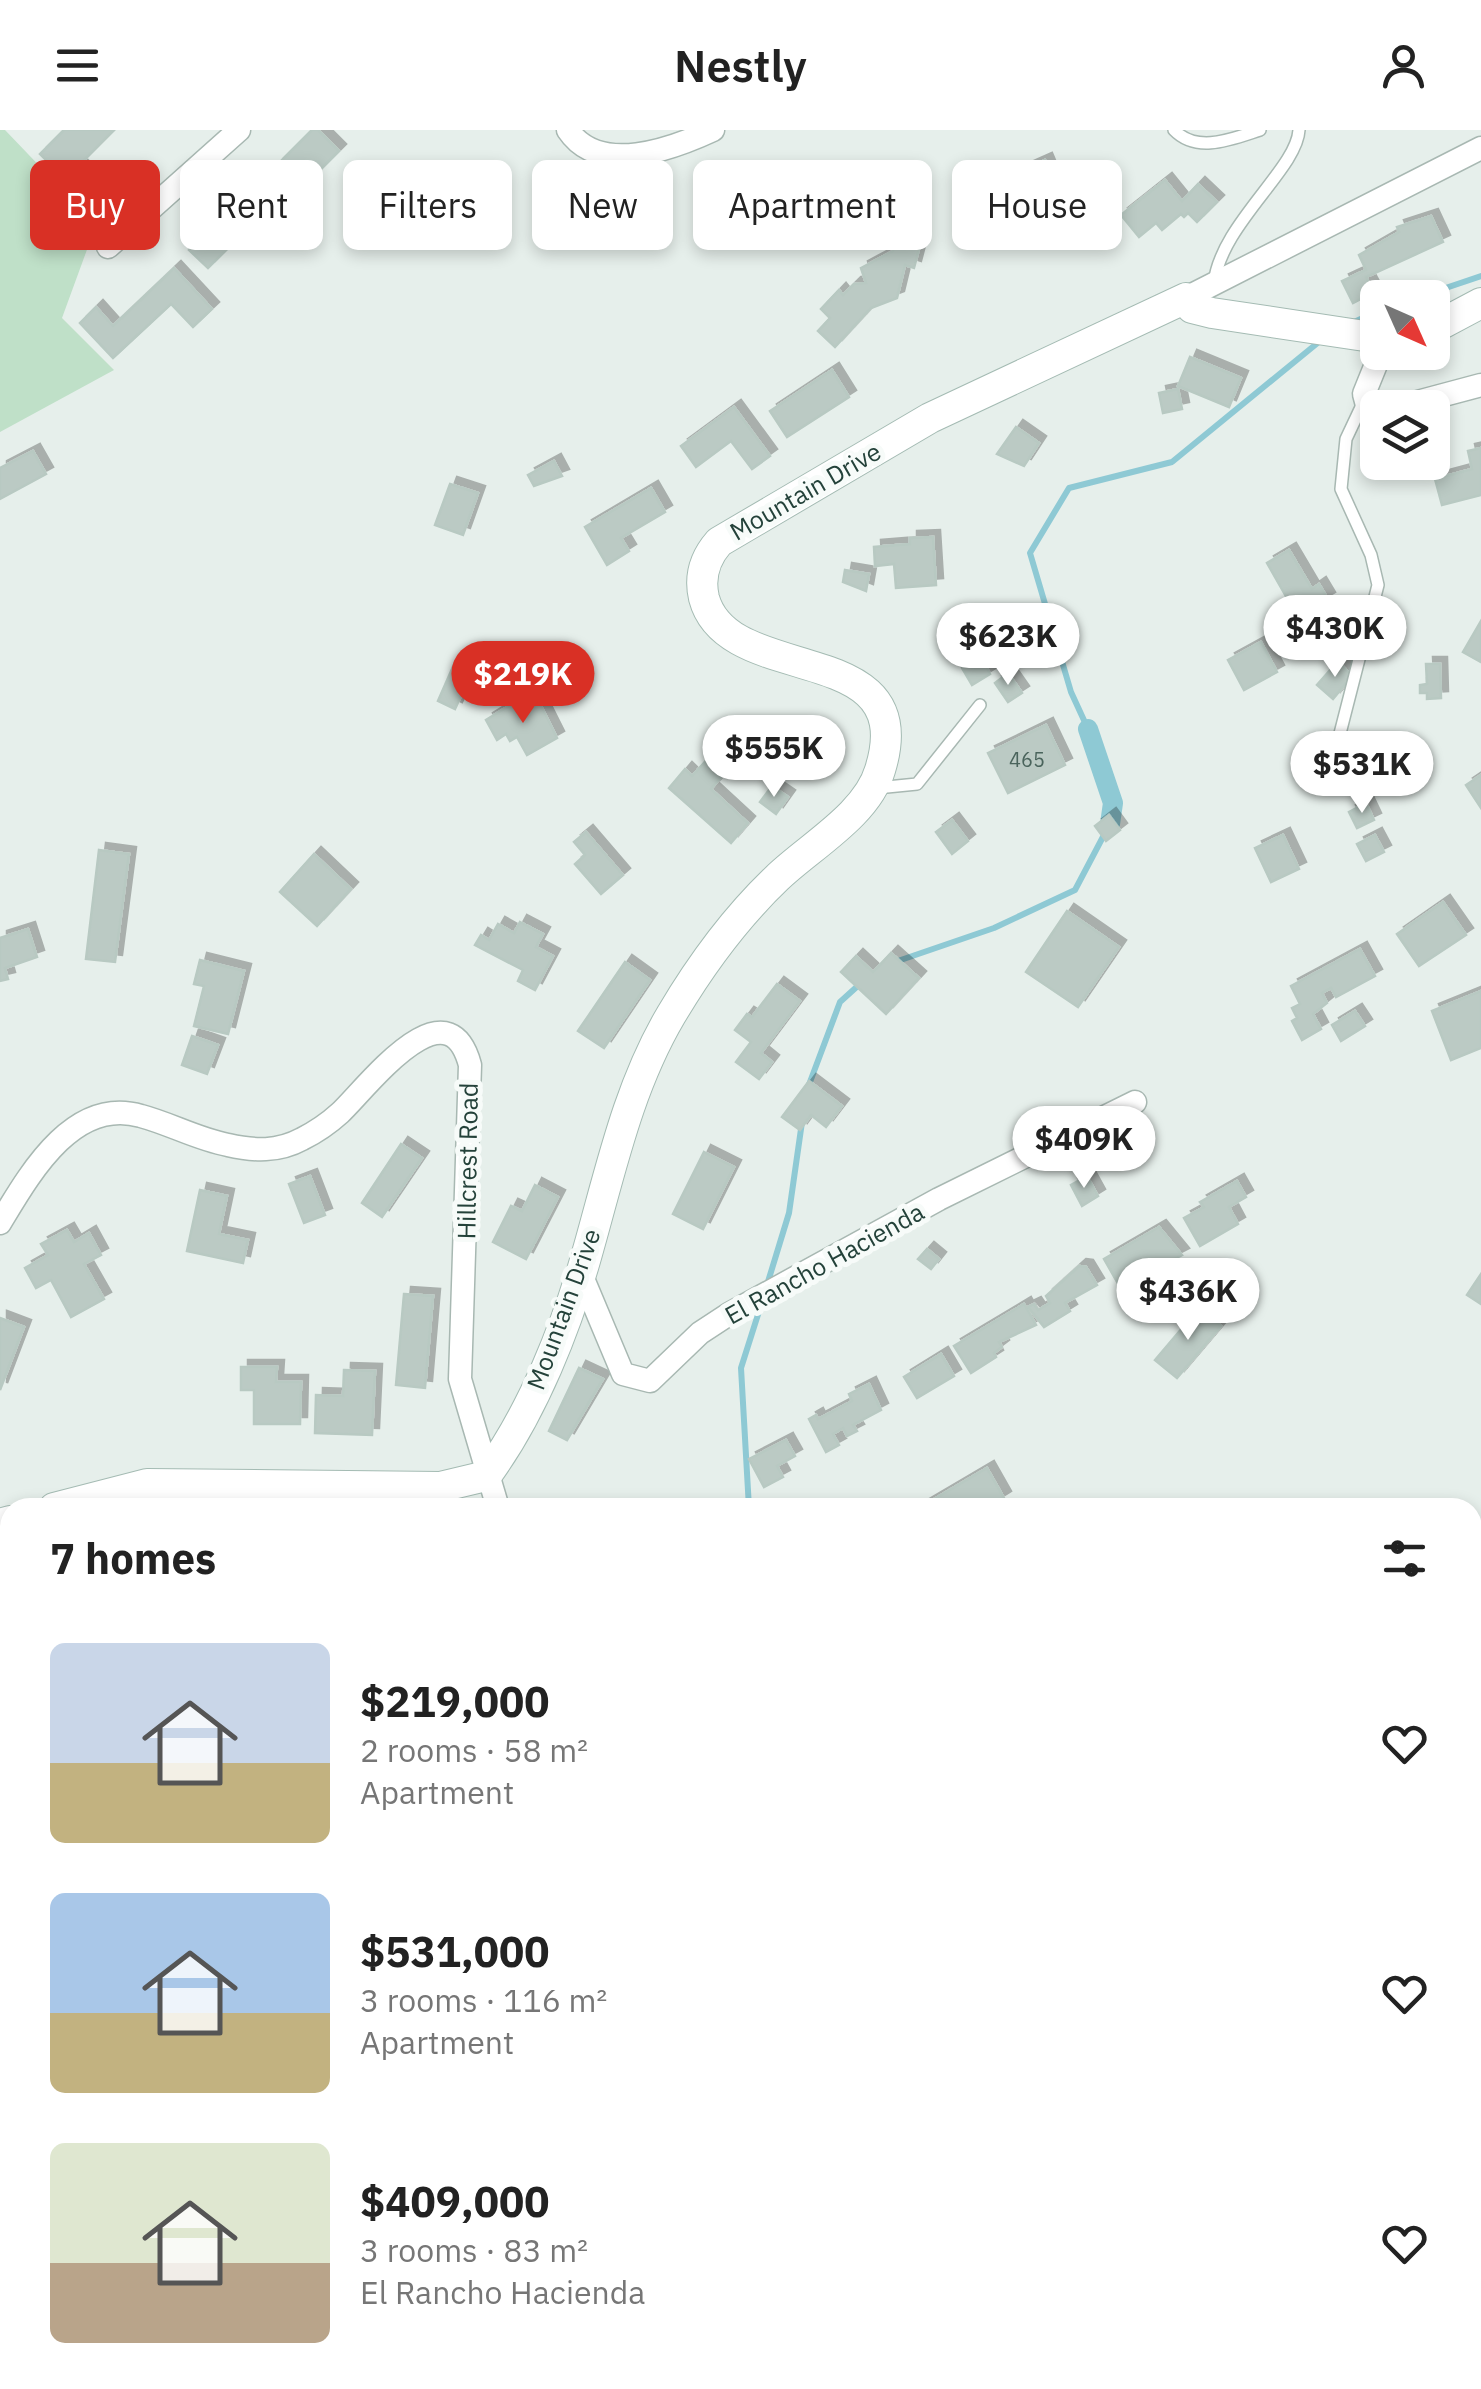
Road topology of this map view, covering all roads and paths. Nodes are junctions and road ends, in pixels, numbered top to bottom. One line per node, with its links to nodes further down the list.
1 (239, 130): 8 (street)
2 (568, 130): 3 (street)
3 (713, 130)
4 (1174, 130): 5 (lane)
5 (1260, 130)
6 (1300, 130): 9 (lane)
7 (1481, 148): 9 (street, Mountain Drive)
8 (160, 201)
9 (1214, 284): 10 (street, Mountain Drive)
10 (1186, 298): 13 (main road); 19 (main road, Mountain Drive)
11 (1481, 303): 12 (main road)
12 (1450, 320)
13 (1360, 335)
14 (1481, 384): 15 (street)
15 (1450, 393)
16 (1360, 420): 18 (lane)
17 (980, 705): 19 (lane)
18 (1335, 753)
19 (873, 788): 22 (main road, Mountain Drive)
20 (1134, 1102): 22 (street, El Rancho Hacienda)
21 (0, 1223): 23 (street, Hillcrest Road)
22 (580, 1274): 23 (main road, Mountain Drive)
23 (486, 1476): 24 (main road); 26 (street)
24 (359, 1496): 25 (main road)
25 (93, 1498)
26 (494, 1498)

